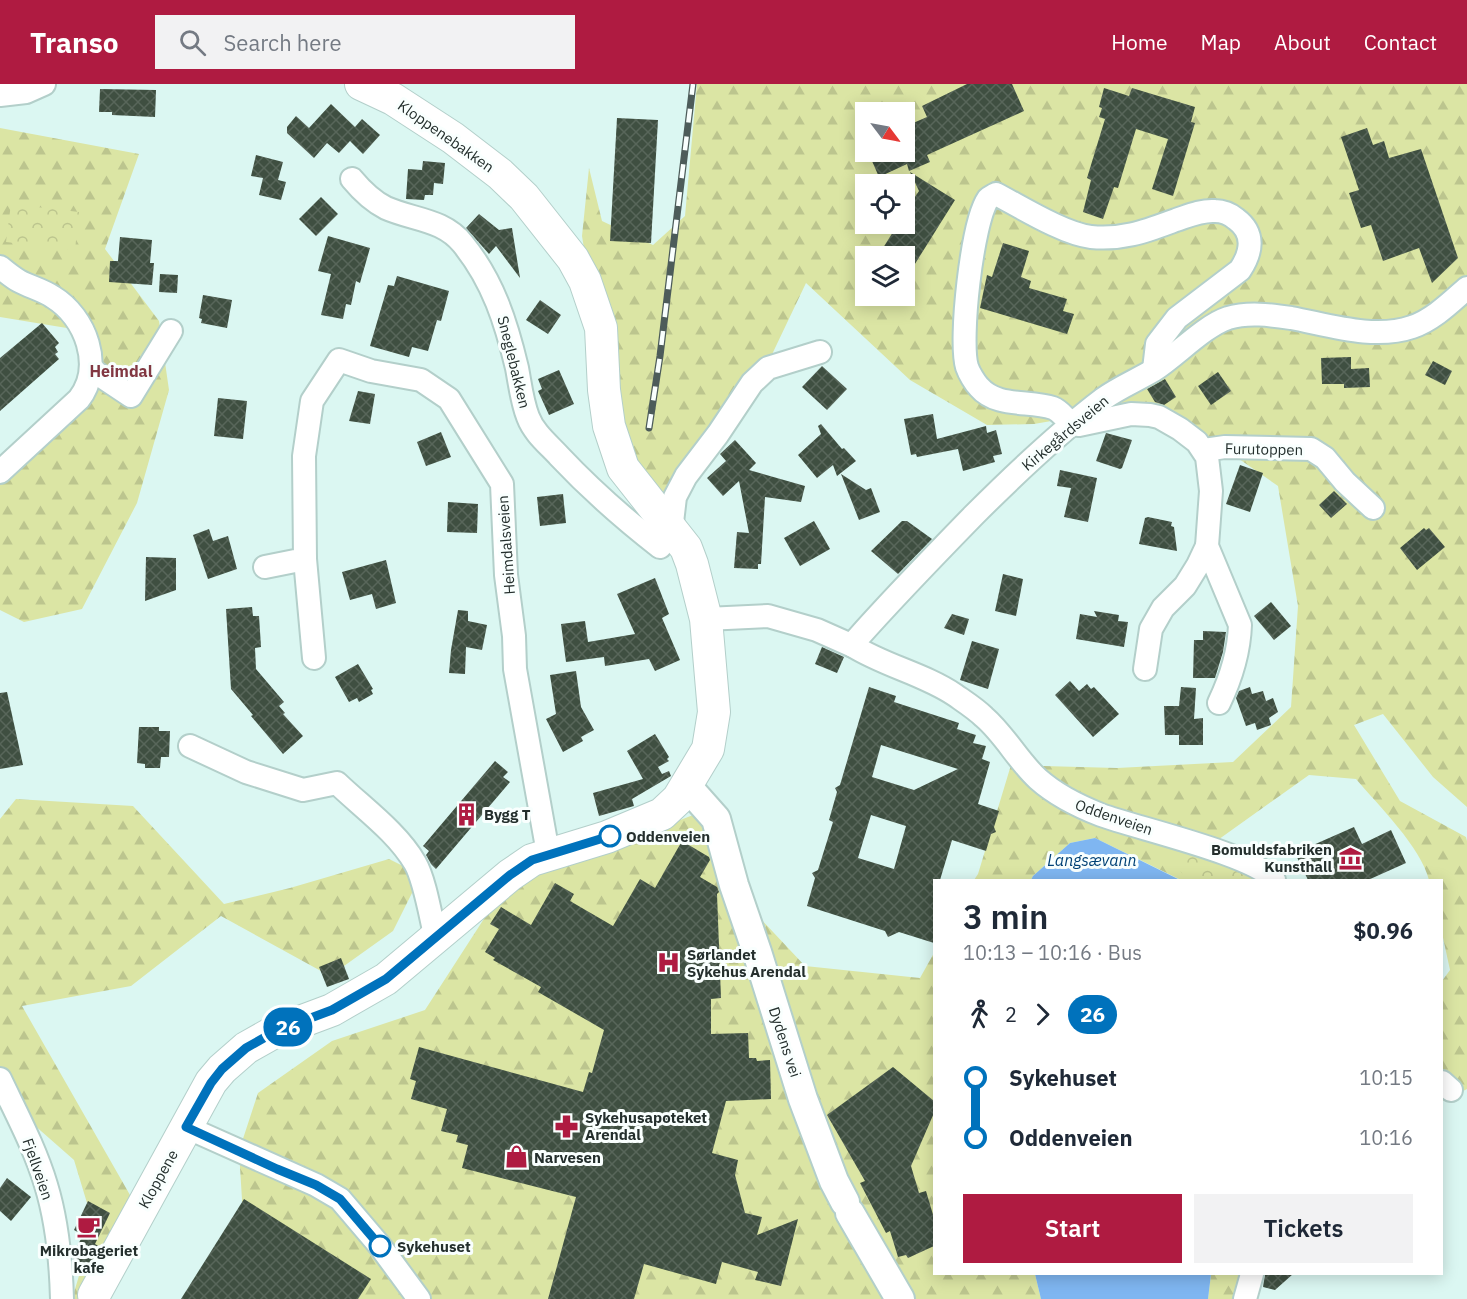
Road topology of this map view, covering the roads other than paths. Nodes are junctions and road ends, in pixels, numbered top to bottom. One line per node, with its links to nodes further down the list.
1 (45, 84): 4 (street)
2 (361, 84): 3 (main road, Kloppenebakken)
3 (393, 92): 16 (main road, Kloppenebakken)
4 (0, 95)
5 (352, 179): 16 (street, Sneglebakken)
6 (0, 267): 11 (street)
7 (1467, 288): 10 (street, Kirkegårdsveien)
8 (171, 331): 11 (street)
9 (820, 352): 16 (street)
10 (1154, 369): 12 (street, Kirkegårdsveien); 12 (street)
11 (92, 370): 14 (street)
12 (1071, 424): 13 (street, Furutoppen); 21 (street, Kirkegårdsveien)
13 (1204, 450): 15 (street, Furutoppen); 17 (street, Furutoppen)
14 (1, 468)
15 (1373, 508)
16 (671, 531): 20 (main road, Kloppenebakken)
17 (1207, 546): 23 (street); 24 (street, Furutoppen)
18 (305, 560): 19 (street); 22 (street); 27 (street, Heimdalsveien)
19 (265, 567)
20 (706, 619): 21 (street); 26 (main road, Kloppenebakken)
21 (853, 646): 28 (street, Oddenveien)
22 (314, 658)
23 (1146, 669)
24 (1219, 703)
25 (190, 746): 29 (street)
26 (685, 788): 27 (main road, Kloppene); 36 (street, Dydens vei)
27 (548, 853): 29 (main road, Kloppene)
28 (1273, 879)
29 (436, 939): 31 (main road, Kloppene)
30 (0, 1079): 34 (street, Fjellveien)
31 (186, 1127): 33 (main road, Kloppene); 35 (street)
32 (1252, 1275): 37 (street)
33 (93, 1297)
34 (62, 1299)
35 (419, 1299)
36 (900, 1299)
37 (1245, 1299)

